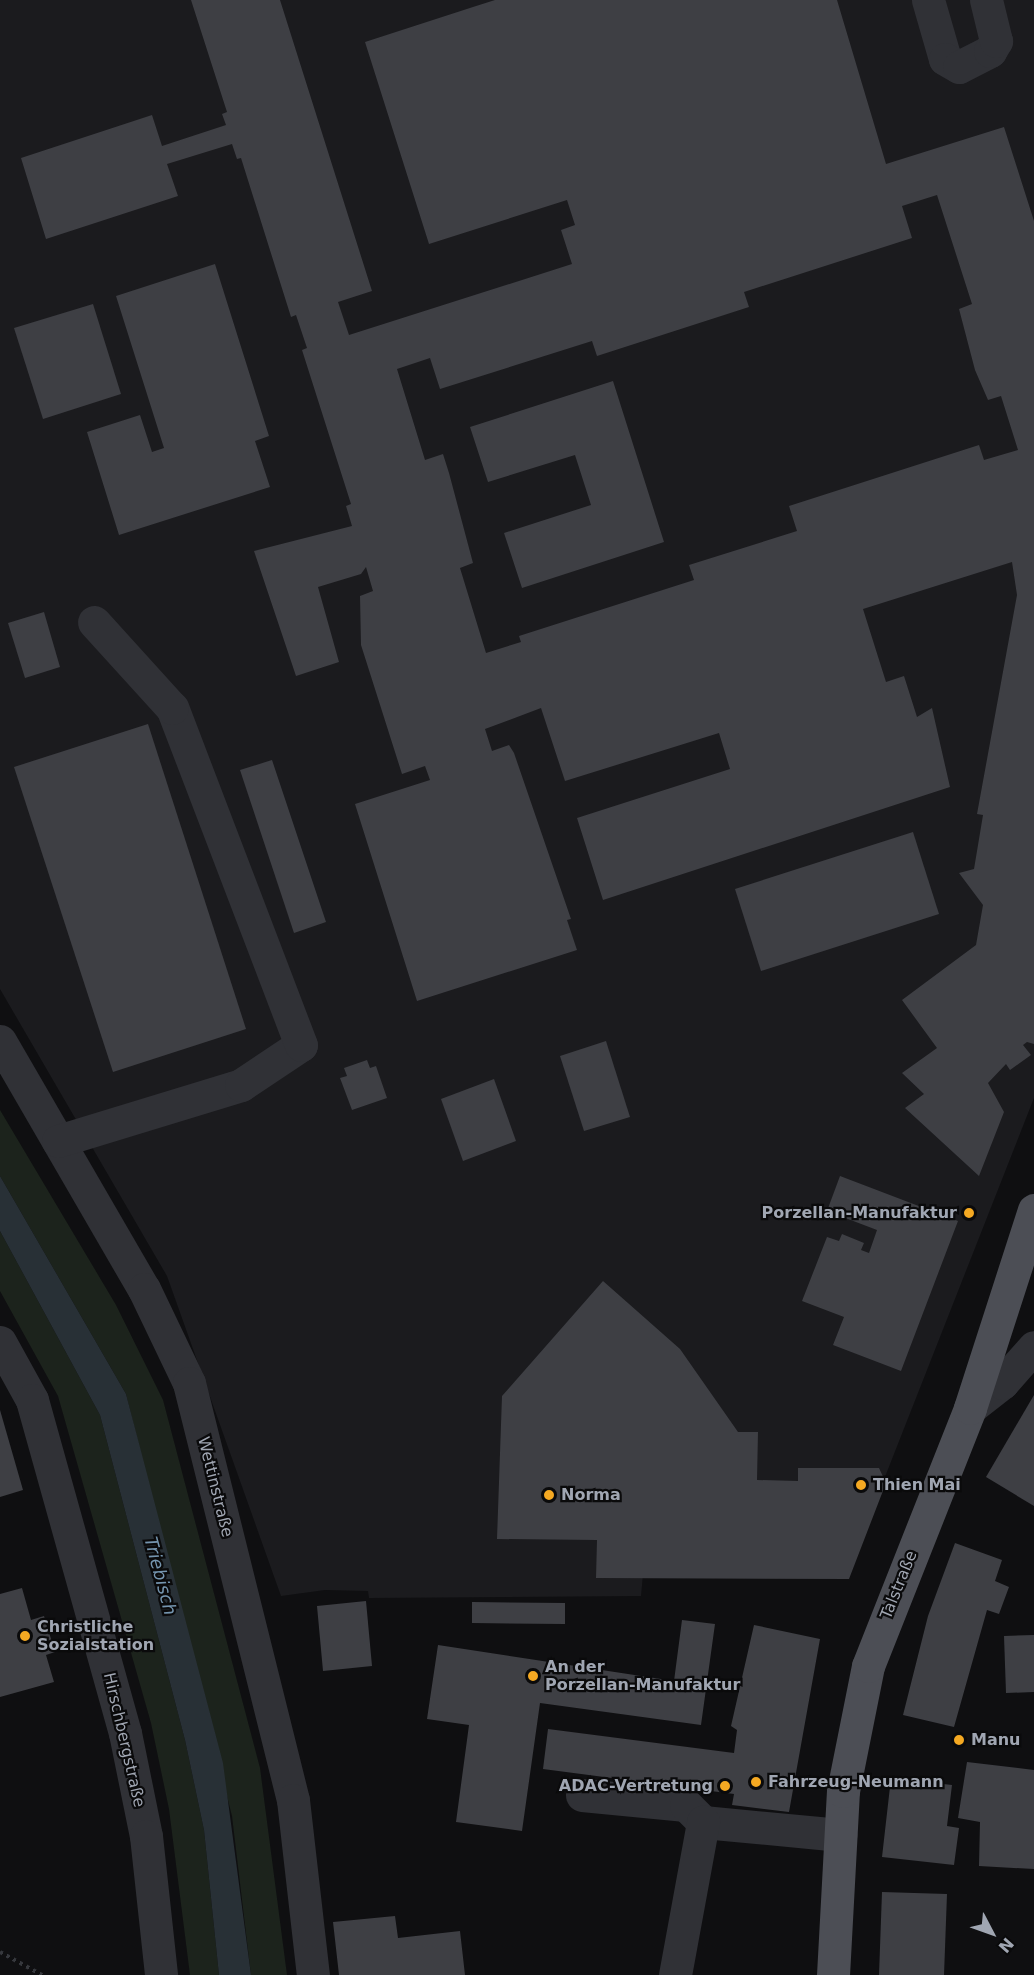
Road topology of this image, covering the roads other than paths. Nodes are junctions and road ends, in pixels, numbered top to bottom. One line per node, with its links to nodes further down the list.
1 (928, 0): 2 (street)
2 (986, 0)
3 (94, 622): 5 (street)
4 (0, 1041): 5 (street, Wettinstraße)
5 (58, 1141): 15 (street, Wettinstraße)
6 (1034, 1210): 7 (main road, Talstraße)
7 (1026, 1252): 10 (main road, Talstraße)
8 (0, 1342): 14 (street, Hirschbergstraße)
9 (1034, 1347): 10 (street)
10 (970, 1408): 13 (main road, Talstraße)
11 (582, 1796): 12 (street)
12 (703, 1822): 13 (street); 16 (street)
13 (840, 1835): 17 (main road, Talstraße)
14 (161, 1975)
15 (313, 1975)
16 (675, 1975)
17 (833, 1975)

